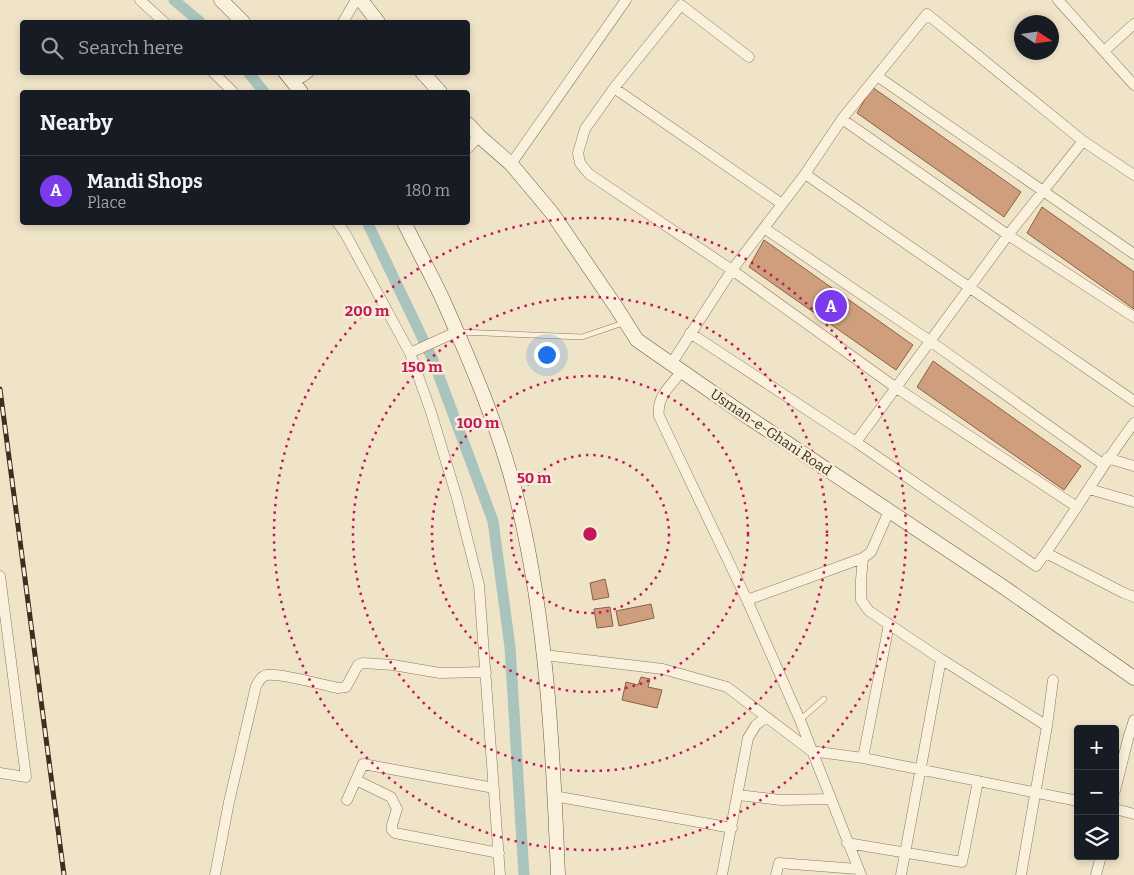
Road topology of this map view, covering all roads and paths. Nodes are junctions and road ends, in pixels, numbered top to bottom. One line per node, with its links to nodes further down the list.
1 (140, 0): 7 (street)
2 (221, 0): 8 (main road)
3 (356, 0): 9 (street)
4 (361, 0): 10 (main road)
5 (626, 0): 29 (street)
6 (1058, 0): 12 (street)
7 (162, 20)
8 (241, 20)
9 (345, 20)
10 (376, 20)
11 (1134, 24): 12 (street)
12 (1104, 51): 19 (street)
13 (749, 57): 20 (street)
14 (216, 75): 21 (street)
15 (305, 75): 17 (street)
16 (425, 75): 23 (main road)
17 (288, 76): 22 (main road)
18 (877, 76): 24 (street); 27 (street); 32 (street)
19 (1134, 85)
20 (614, 88): 33 (street); 39 (street)
21 (231, 90)
22 (300, 90)
23 (438, 90)
24 (842, 119): 30 (street); 37 (street)
25 (470, 126): 26 (main road, Usman-e-Ghani Road)
26 (479, 136): 28 (street); 29 (main road, Usman-e-Ghani Road)
27 (1083, 141): 31 (street); 32 (street)
28 (470, 146)
29 (512, 164): 42 (main road, Usman-e-Ghani Road)
30 (805, 174): 33 (street); 40 (street)
31 (1134, 175)
32 (1044, 191): 37 (street); 38 (street)
33 (782, 204): 36 (street)
34 (339, 225): 46 (street)
35 (406, 225): 43 (main road)
36 (764, 228): 39 (street); 45 (street)
37 (1008, 235): 40 (street); 41 (street)
38 (1134, 254)
39 (732, 270): 44 (street); 48 (street)
40 (970, 289): 45 (street); 49 (street)
41 (1134, 317)
42 (626, 322): 43 (lane); 47 (main road, Usman-e-Ghani Road)
43 (456, 332): 46 (street); 64 (main road)
44 (690, 333): 47 (street); 51 (street)
45 (930, 341): 48 (street); 52 (street)
46 (412, 352): 66 (street)
47 (676, 368): 57 (main road, Usman-e-Ghani Road); 62 (street)
48 (895, 386): 51 (street); 56 (street)
49 (1134, 401)
50 (1134, 423): 52 (street)
51 (856, 442): 58 (street)
52 (1106, 461): 53 (street); 54 (street)
53 (1134, 466)
54 (1089, 488): 55 (street); 56 (street)
55 (1134, 502)
56 (1077, 507): 58 (street)
57 (889, 510): 59 (street); 67 (main road, Usman-e-Ghani Road)
58 (1046, 553): 61 (street)
59 (864, 558): 62 (street); 63 (street)
60 (0, 576): 77 (street)
61 (1134, 597)
62 (747, 600): 71 (street)
63 (888, 624): 65 (street); 75 (street)
64 (544, 655): 70 (street); 84 (main road)
65 (941, 659): 73 (street); 76 (street)
66 (486, 672): 81 (street); 96 (street)
67 (1134, 678)
68 (1053, 680): 73 (street)
69 (824, 699): 71 (lane)
70 (765, 718): 74 (street); 83 (street)
71 (800, 720): 74 (street)
72 (1134, 720): 78 (street)
73 (1047, 726): 82 (street)
74 (811, 752): 75 (street); 85 (street)
75 (863, 758): 76 (street)
76 (920, 770): 80 (street); 92 (street)
77 (0, 773)
78 (1119, 775)
79 (356, 780): 81 (street); 86 (street); 93 (street)
80 (978, 781): 82 (street); 92 (street)
81 (494, 788): 93 (street)
82 (1035, 792): 87 (street); 102 (street)
83 (738, 795): 85 (street); 90 (street)
84 (554, 796): 90 (street); 98 (main road)
85 (831, 799): 91 (street)
86 (347, 800)
87 (1074, 800)
88 (1119, 810): 89 (street)
89 (1134, 814)
90 (732, 828): 99 (street)
91 (847, 843): 92 (street); 95 (street)
92 (905, 852): 101 (street)
93 (499, 853): 97 (street)
94 (1100, 860): 103 (street)
95 (860, 872): 100 (street)
96 (215, 875)
97 (500, 875)
98 (558, 875)
99 (722, 875)
100 (776, 875)
101 (901, 875)
102 (1021, 875)
103 (1096, 875)

